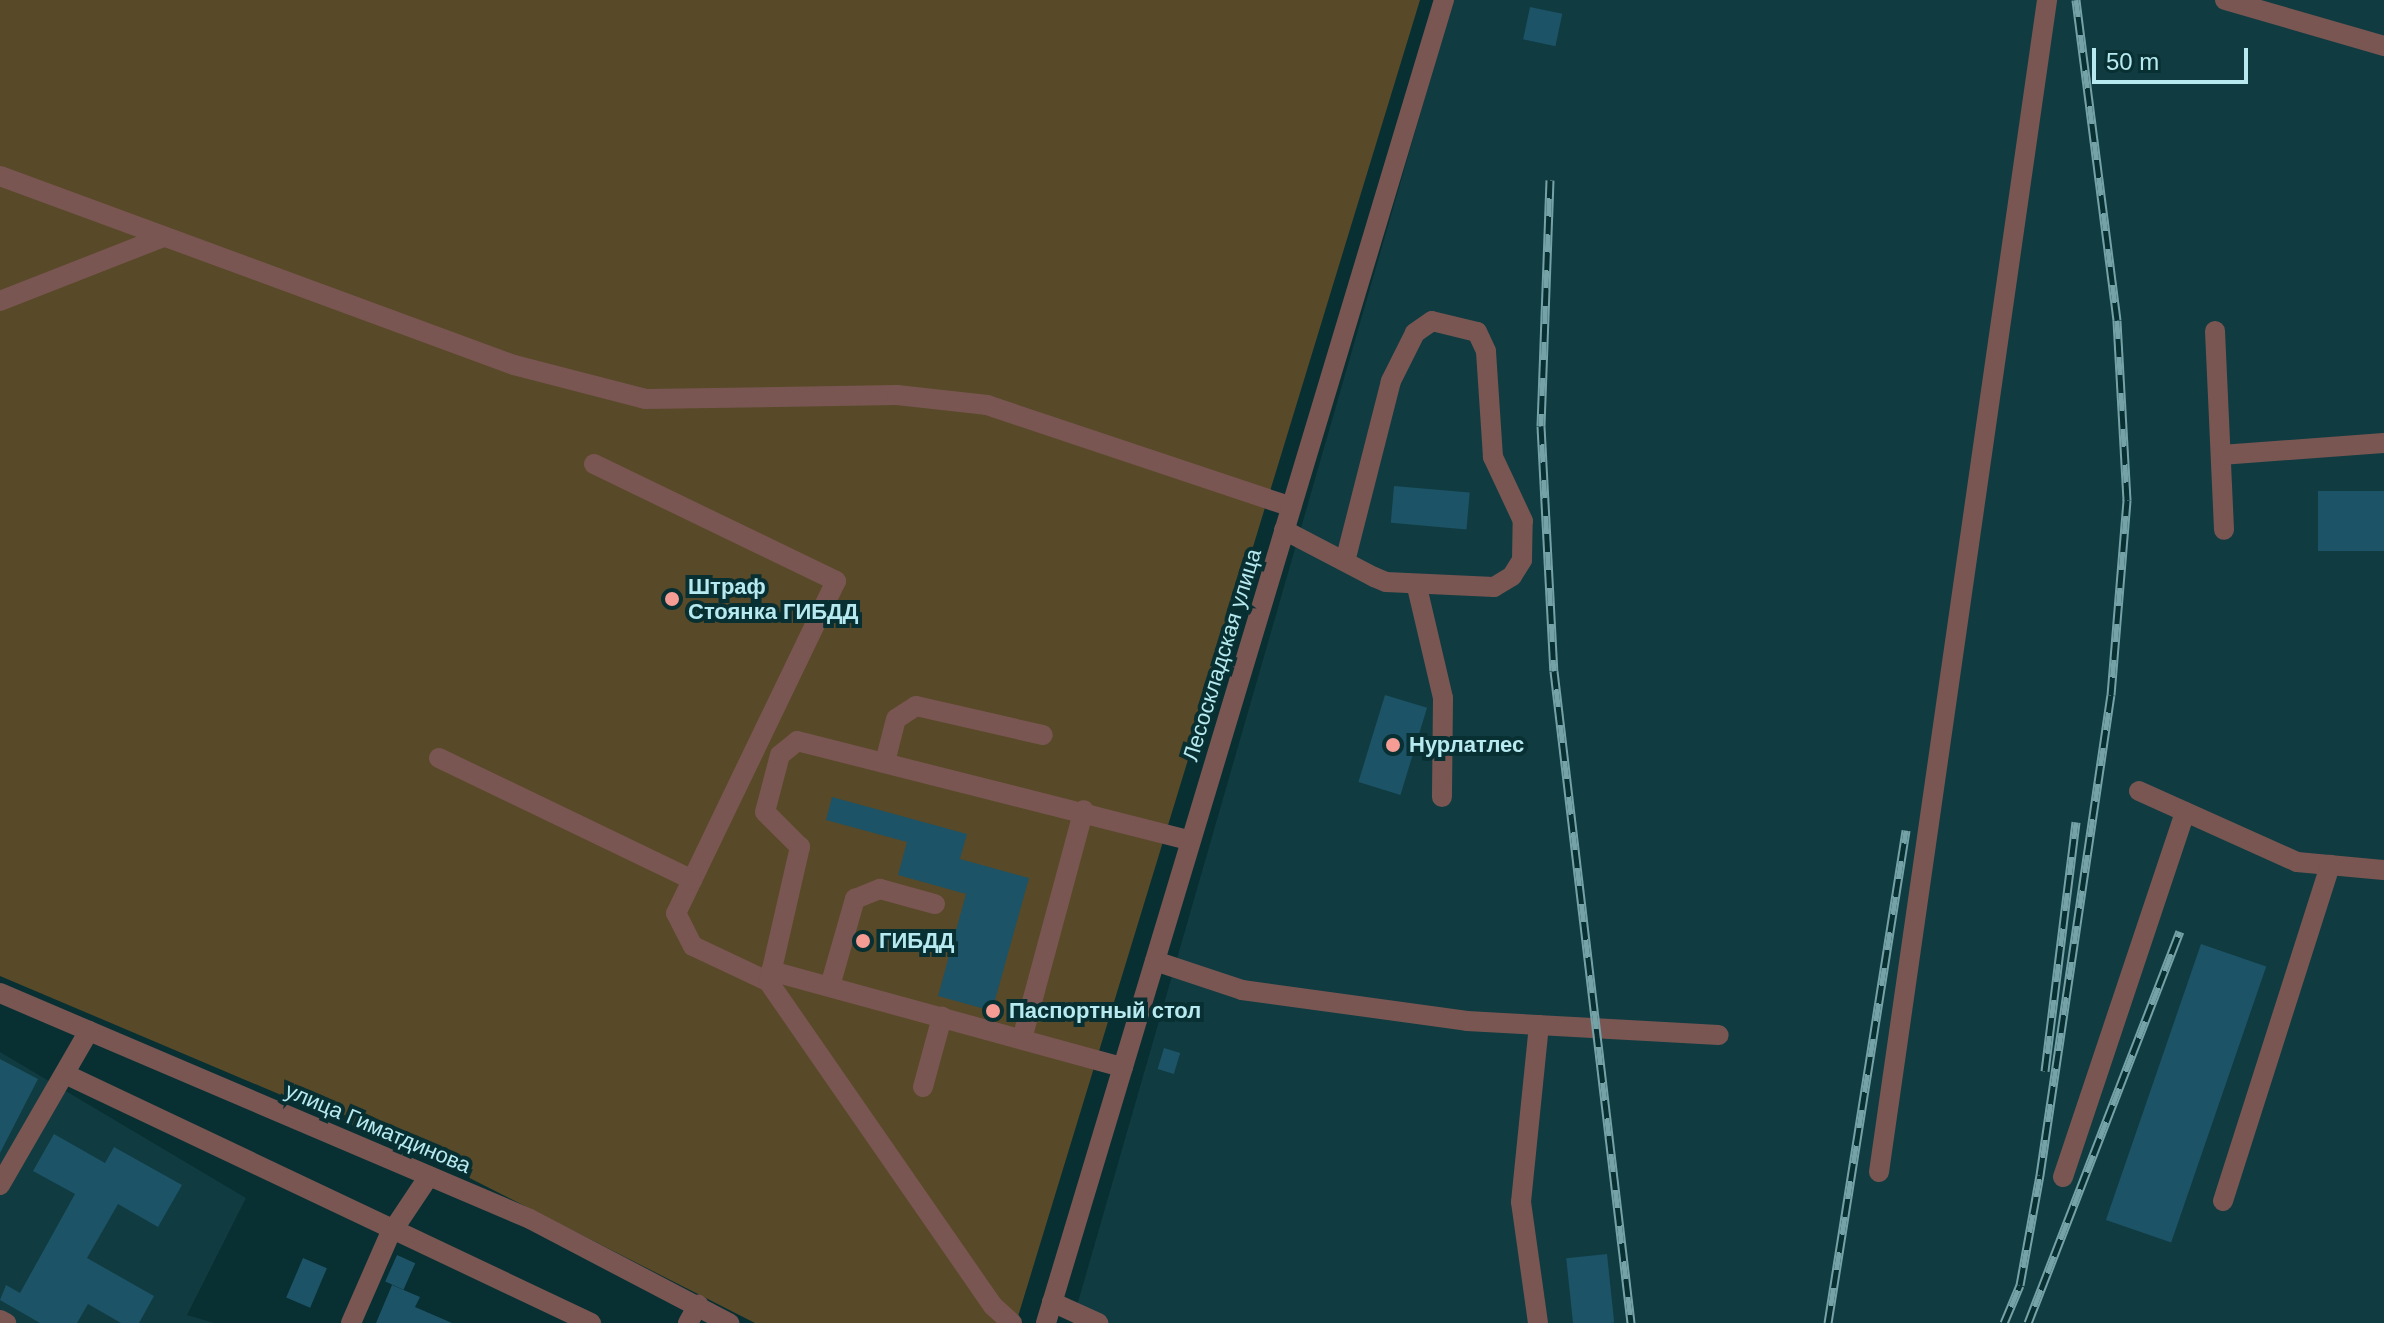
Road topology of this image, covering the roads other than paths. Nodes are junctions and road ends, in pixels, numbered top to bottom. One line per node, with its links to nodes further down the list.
1 (1444, 0): 12 (street, Лесоскладская улица)
2 (2047, 0): 41 (street)
3 (2225, 0): 4 (street)
4 (2384, 46)
5 (0, 176): 6 (street)
6 (161, 238): 7 (street); 12 (street)
7 (0, 301)
8 (2215, 331): 10 (street)
9 (2384, 443): 10 (street)
10 (2221, 455): 14 (street)
11 (594, 464): 27 (street)
12 (1291, 507): 13 (street, Лесоскладская улица)
13 (1284, 530): 15 (street); 24 (street, Лесоскладская улица)
14 (2224, 530)
15 (1345, 561): 16 (street); 16 (street)
16 (1417, 587): 21 (street)
17 (1043, 735): 19 (street)
18 (439, 758): 27 (street)
19 (885, 762): 22 (street); 30 (street)
20 (2139, 791): 23 (street)
21 (1442, 797)
22 (1084, 810): 24 (street); 37 (street)
23 (2185, 812): 25 (street); 43 (street)
24 (1191, 841): 29 (street, Лесоскладская улица)
25 (2330, 865): 26 (street); 45 (street)
26 (2384, 870)
27 (692, 880): 30 (street)
28 (935, 904): 31 (street)
29 (1155, 961): 34 (street); 38 (street, Лесоскладская улица)
30 (770, 976): 31 (street); 54 (street)
31 (830, 986): 33 (street)
32 (0, 993): 35 (street, улица Гиматдинова)
33 (942, 1017): 37 (street); 40 (street)
34 (1539, 1025): 36 (street); 57 (street)
35 (89, 1031): 39 (street); 42 (street, улица Гиматдинова)
36 (1719, 1035)
37 (1022, 1039): 38 (street)
38 (1123, 1067): 47 (street, Лесоскладская улица)
39 (65, 1074): 44 (street); 46 (street)
40 (923, 1087)
41 (1879, 1172)
42 (429, 1176): 46 (street); 48 (street, улица Гиматдинова)
43 (2063, 1177)
44 (0, 1185)
45 (2223, 1201)
46 (391, 1233): 51 (street); 52 (street)
47 (1052, 1302): 55 (street, Лесоскладская улица); 56 (street)
48 (693, 1314): 53 (street, улица Гиматдинова)
49 (0, 1320): 50 (street)
50 (6, 1323)
51 (351, 1323)
52 (591, 1323)
53 (729, 1323)
54 (1012, 1323)
55 (1046, 1323)
56 (1098, 1323)
57 (1538, 1323)

